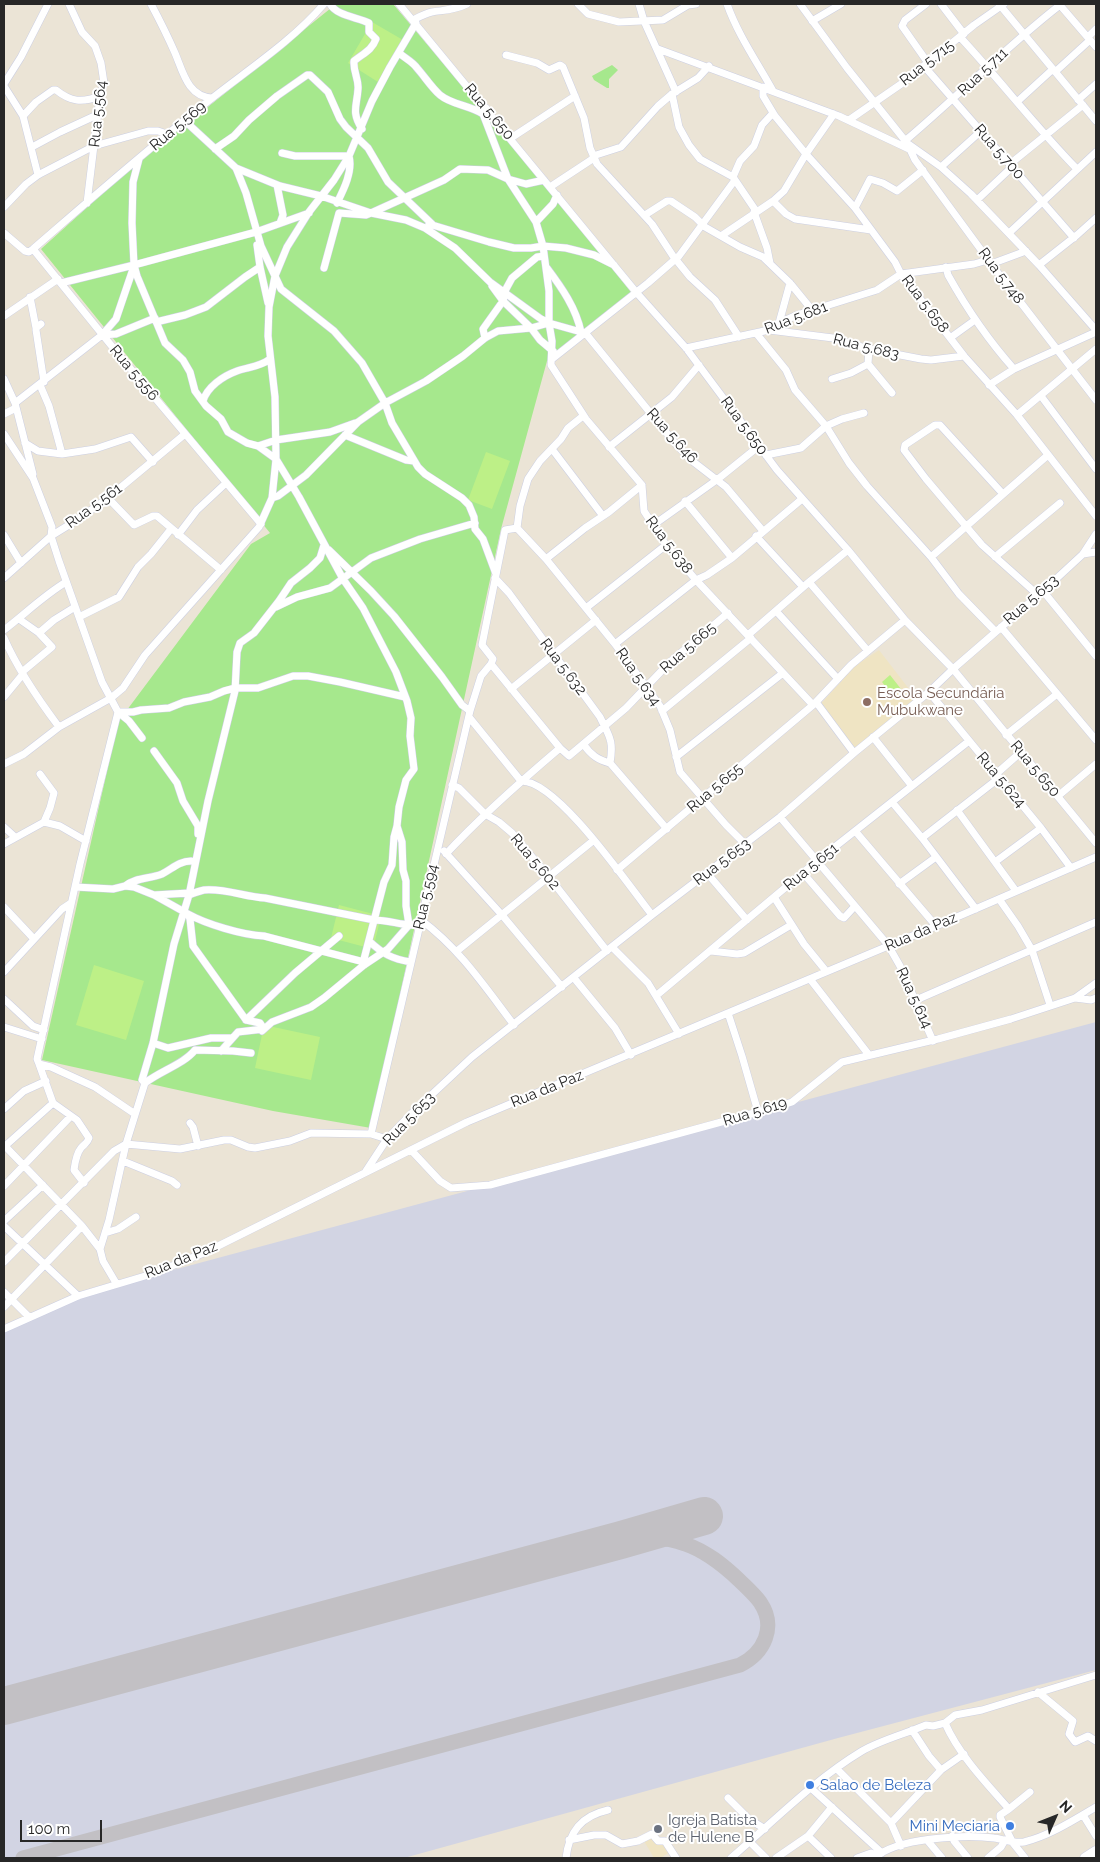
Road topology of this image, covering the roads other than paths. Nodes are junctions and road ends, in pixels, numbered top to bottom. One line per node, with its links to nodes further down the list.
1 (48, 4): 34 (street)
2 (69, 4): 38 (street, Rua 5.564)
3 (150, 4): 40 (street)
4 (324, 4): 40 (street, Rua 5.569)
5 (330, 4): 53 (street)
6 (399, 4): 19 (street, Rua 5.650)
7 (467, 4): 19 (street)
8 (578, 4): 18 (street)
9 (639, 4): 18 (street)
10 (696, 4): 18 (street)
11 (727, 4): 36 (street)
12 (800, 4): 20 (street, Rua 5.748)
13 (841, 4): 20 (street)
14 (926, 4): 29 (street, Rua 5.700)
15 (941, 4): 23 (street)
16 (1060, 4): 22 (street, Rua 5.711); 24 (street)
17 (1001, 5): 22 (street); 23 (street, Rua 5.715)
18 (644, 21): 26 (street)
19 (415, 22): 27 (street); 45 (street, Rua 5.650)
20 (812, 22): 43 (street, Rua 5.748)
21 (1096, 29): 24 (street)
22 (1024, 33): 31 (street, Rua 5.711); 32 (street)
23 (962, 35): 29 (street, Rua 5.715); 31 (street)
24 (1089, 38): 25 (street); 32 (street)
25 (1096, 46)
26 (658, 49): 30 (street, Rua 5.748); 37 (street)
27 (399, 53): 45 (street); 53 (street)
28 (506, 55): 39 (street)
29 (926, 64): 41 (street, Rua 5.700); 43 (street, Rua 5.715)
30 (709, 66): 35 (street, Rua 5.748); 37 (street)
31 (988, 67): 41 (street, Rua 5.711); 42 (street)
32 (1054, 70): 42 (street); 44 (street)
33 (1096, 84): 44 (street)
34 (4, 85): 49 (street)
35 (763, 87): 36 (street, Rua 5.748); 46 (street, Rua 5.658)
36 (773, 91): 48 (street, Rua 5.748)
37 (674, 93): 67 (street); 76 (street)
38 (100, 96): 47 (street, Rua 5.564); 49 (street)
39 (576, 96): 58 (street); 67 (street)
40 (212, 98): 51 (street, Rua 5.569)
41 (953, 99): 54 (street, Rua 5.700); 59 (street, Rua 5.711)
42 (1018, 101): 56 (street)
43 (874, 102): 50 (street, Rua 5.715); 59 (street, Rua 5.748)
44 (1081, 102): 52 (street); 56 (street)
45 (484, 111): 58 (street, Rua 5.650); 75 (street)
46 (773, 113): 65 (street, Rua 5.658); 76 (street)
47 (99, 114): 60 (street, Rua 5.564); 61 (street)
48 (834, 114): 50 (street, Rua 5.748); 65 (street)
49 (23, 116): 61 (street)
50 (849, 120): 59 (street, Rua 5.748)
51 (185, 121): 55 (street, Rua 5.569); 62 (street)
52 (1096, 121)
53 (362, 129): 57 (street)
54 (981, 131): 69 (street, Rua 5.700); 70 (street)
55 (167, 134): 60 (street); 68 (street, Rua 5.569)
56 (1047, 134): 69 (street); 72 (street)
57 (358, 137): 62 (street); 66 (street); 84 (street)
58 (511, 138): 77 (street, Rua 5.650)
59 (907, 144): 70 (street, Rua 5.748); 73 (street, Rua 5.748)
60 (94, 146): 74 (street); 89 (street, Rua 5.564)
61 (32, 147): 74 (street)
62 (216, 149): 71 (street)
63 (1096, 152): 72 (street)
64 (282, 153): 66 (street)
65 (806, 154): 86 (street); 91 (street, Rua 5.658)
66 (349, 156): 82 (street); 88 (street)
67 (594, 157): 80 (street); 95 (street)
68 (139, 159): 89 (street, Rua 5.569); 117 (street)
69 (1011, 166): 85 (street); 87 (street, Rua 5.700)
70 (941, 167): 85 (street, Rua 5.748)
71 (236, 168): 79 (street); 104 (street)
72 (1077, 169): 87 (street)
73 (923, 170): 91 (street); 115 (street, Rua 5.748)
74 (38, 175): 90 (street)
75 (508, 179): 78 (street); 83 (street); 84 (street)
76 (734, 179): 93 (street); 101 (street)
77 (544, 180): 78 (street); 80 (street, Rua 5.650)
78 (526, 184): 83 (street)
79 (276, 185): 82 (street); 98 (street)
80 (550, 187): 81 (street, Rua 5.650)
81 (557, 195): 97 (street); 109 (street, Rua 5.650)
82 (321, 196): 88 (street); 92 (street)
83 (518, 196): 97 (street)
84 (405, 199): 94 (street); 100 (street)
85 (976, 200): 105 (street, Rua 5.748)
86 (773, 201): 93 (street); 102 (street)
87 (1042, 201): 105 (street); 107 (street, Rua 5.700)
88 (337, 202): 94 (street)
89 (87, 203): 110 (street, Rua 5.569)
90 (4, 207)
91 (856, 208): 102 (street, Rua 5.658)
92 (309, 212): 98 (street); 125 (street)
93 (755, 212): 106 (street); 116 (street)
94 (371, 214): 99 (street); 122 (street)
95 (645, 215): 101 (street); 114 (street)
96 (1096, 218): 107 (street)
97 (536, 222): 108 (street)
98 (280, 223): 104 (street)
99 (414, 224): 100 (street); 127 (street)
100 (432, 224): 108 (street)
101 (702, 225): 106 (street); 114 (street)
102 (871, 230): 124 (street, Rua 5.658)
103 (4, 232): 110 (street, Rua 5.556)
104 (256, 232): 117 (street); 120 (street); 125 (street)
105 (1009, 233): 111 (street, Rua 5.748)
106 (721, 236): 116 (street)
107 (1074, 238): 118 (street)
108 (543, 246): 112 (street); 113 (street)
109 (600, 246): 112 (street); 119 (street, Rua 5.650)
110 (33, 249): 126 (street, Rua 5.556)
111 (1026, 251): 115 (street); 118 (street, Rua 5.748)
112 (594, 255): 119 (street)
113 (544, 256): 123 (street); 129 (street)
114 (675, 259): 130 (street); 146 (street)
115 (990, 262): 121 (street); 151 (street, Rua 5.748)
116 (770, 263): 128 (street)
117 (134, 265): 126 (street); 136 (street); 144 (street)
118 (1039, 265): 142 (street, Rua 5.748)
119 (616, 266): 130 (street, Rua 5.650)
120 (260, 267): 133 (street); 136 (street)
121 (946, 267): 124 (street); 137 (street)
122 (324, 268)
123 (547, 268): 138 (street); 145 (street)
124 (901, 274): 134 (street, Rua 5.681); 148 (street, Rua 5.658)
125 (275, 276): 133 (street); 169 (street)
126 (59, 281): 131 (street); 144 (street, Rua 5.556)
127 (490, 282): 129 (street); 132 (street)
128 (790, 283): 134 (street); 139 (street)
129 (504, 292): 132 (street); 138 (street)
130 (636, 292): 145 (street); 149 (street, Rua 5.650)
131 (30, 297): 135 (street); 163 (street)
132 (503, 301): 140 (street); 147 (street)
133 (269, 308): 155 (street)
134 (812, 310): 139 (street, Rua 5.681)
135 (4, 316)
136 (155, 320): 144 (street); 168 (street)
137 (975, 320): 148 (street); 159 (street)
138 (548, 323): 140 (street); 145 (street); 153 (street)
139 (779, 323): 141 (street, Rua 5.681)
140 (531, 328): 147 (street); 153 (street)
141 (768, 330): 143 (street, Rua 5.681); 150 (street, Rua 5.683)
142 (1096, 331): 151 (street)
143 (756, 333): 146 (street, Rua 5.681); 177 (street)
144 (102, 334): 163 (street); 179 (street, Rua 5.556)
145 (584, 334): 156 (street); 173 (street, Rua 5.646)
146 (739, 337): 149 (street, Rua 5.681)
147 (485, 338): 169 (street)
148 (950, 338): 154 (street, Rua 5.658)
149 (686, 348): 158 (street, Rua 5.650)
150 (869, 349): 154 (street, Rua 5.683); 157 (street)
151 (1058, 349): 159 (street); 160 (street, Rua 5.748)
152 (1096, 349): 160 (street)
153 (553, 351): 156 (street)
154 (964, 356): 164 (street, Rua 5.658)
155 (270, 359): 168 (street); 181 (street)
156 (552, 362): 175 (street)
157 (868, 364): 162 (street); 165 (street)
158 (700, 365): 173 (street); 184 (street, Rua 5.650)
159 (1014, 369): 164 (street)
160 (1073, 369): 166 (street); 167 (street, Rua 5.748)
161 (4, 379): 170 (street)
162 (832, 379)
163 (42, 383): 170 (street); 187 (street)
164 (989, 385): 174 (street, Rua 5.658)
165 (892, 393)
166 (1041, 396): 174 (street); 193 (street)
167 (1096, 400)
168 (203, 401): 183 (street)
169 (384, 403): 176 (street); 191 (street)
170 (15, 405): 172 (street); 182 (street)
171 (864, 413): 177 (street)
172 (4, 414)
173 (653, 414): 185 (street); 195 (street, Rua 5.646)
174 (1017, 415): 189 (street, Rua 5.658)
175 (583, 416): 185 (street); 186 (street)
176 (358, 422): 180 (street); 181 (street)
177 (826, 426): 188 (street); 224 (street)
178 (4, 434): 194 (street)
179 (185, 434): 192 (street, Rua 5.561); 196 (street, Rua 5.556)
180 (345, 435): 191 (street); 198 (street)
181 (276, 440): 183 (street); 190 (street)
182 (25, 443): 187 (street); 194 (street)
183 (258, 446): 190 (street)
184 (759, 446): 188 (street, Rua 5.650); 195 (street)
185 (610, 447): 197 (street)
186 (552, 449): 205 (street); 211 (street)
187 (62, 454): 192 (street)
188 (766, 455): 202 (street, Rua 5.650)
189 (1048, 455): 199 (street); 206 (street, Rua 5.658)
190 (276, 459): 198 (street); 201 (street)
191 (414, 461): 207 (street)
192 (152, 462): 200 (street, Rua 5.561)
193 (1096, 469)
194 (33, 478): 217 (street)
195 (718, 479): 203 (street); 213 (street, Rua 5.646)
196 (226, 483): 208 (street, Rua 5.556); 216 (street)
197 (642, 485): 205 (street); 210 (street, Rua 5.638)
198 (292, 486): 201 (street); 219 (street)
199 (1003, 494): 209 (street); 209 (street)
200 (108, 498): 212 (street); 217 (street, Rua 5.561)
201 (272, 498): 208 (street)
202 (802, 499): 213 (street); 221 (street, Rua 5.650)
203 (685, 501): 210 (street); 226 (street)
204 (1060, 504): 225 (street)
205 (603, 516): 227 (street)
206 (1096, 516)
207 (475, 523): 230 (street); 231 (street)
208 (261, 524): 229 (street)
209 (966, 525): 224 (street); 225 (street)
210 (652, 526): 220 (street, Rua 5.638)
211 (518, 528): 227 (street, Rua 5.634); 231 (street)
212 (171, 529): 216 (street); 243 (street)
213 (763, 531): 218 (street)
214 (1096, 534): 223 (street, Rua 5.653)
215 (4, 535): 228 (street)
216 (178, 535): 229 (street)
217 (51, 536): 228 (street, Rua 5.561); 235 (street)
218 (756, 536): 226 (street); 236 (street)
219 (324, 545): 230 (street); 233 (street); 239 (street)
220 (666, 545): 234 (street, Rua 5.638); 240 (street)
221 (848, 550): 236 (street); 246 (street, Rua 5.650)
222 (1096, 552): 223 (street)
223 (1083, 554): 237 (street, Rua 5.653)
224 (931, 557): 247 (street)
225 (995, 557): 237 (street)
226 (732, 558): 234 (street)
227 (546, 559): 240 (street, Rua 5.634)
228 (21, 563): 232 (street, Rua 5.561)
229 (221, 570): 268 (street)
230 (353, 573): 233 (street); 272 (street)
231 (496, 576): 254 (street, Rua 5.632); 256 (street)
232 (4, 578)
233 (343, 579): 239 (street); 267 (street)
234 (696, 580): 242 (street, Rua 5.638); 252 (street)
235 (66, 582): 238 (street); 244 (street)
236 (806, 585): 241 (street); 253 (street)
237 (1040, 593): 247 (street, Rua 5.653); 255 (street)
238 (75, 607): 243 (street); 249 (street)
239 (273, 608): 262 (street)
240 (586, 608): 245 (street, Rua 5.634)
241 (776, 611): 250 (street); 260 (street)
242 (728, 613): 250 (street, Rua 5.638); 261 (street, Rua 5.665)
243 (79, 618): 268 (street)
244 (19, 619): 248 (street); 249 (street)
245 (596, 620): 252 (street, Rua 5.634); 254 (street)
246 (905, 620): 253 (street, Rua 5.655); 257 (street, Rua 5.650)
247 (998, 629): 257 (street, Rua 5.653); 265 (street)
248 (4, 630)
249 (39, 633): 258 (street)
250 (750, 636): 259 (street, Rua 5.638); 270 (street)
251 (4, 638): 258 (street)
252 (615, 644): 261 (street, Rua 5.634)
253 (868, 651): 260 (street, Rua 5.655)
254 (554, 655): 263 (street); 274 (street, Rua 5.632)
255 (1096, 656)
256 (491, 664): 263 (street); 272 (street, Rua 5.594)
257 (953, 669): 264 (street, Rua 5.653); 275 (street, Rua 5.650)
258 (22, 673): 266 (street); 273 (street)
259 (783, 673): 269 (street, Rua 5.638); 285 (street)
260 (838, 679): 269 (street, Rua 5.655)
261 (645, 686): 270 (street, Rua 5.634); 274 (street, Rua 5.665)
262 (235, 688): 267 (street); 271 (street); 314 (street)
263 (511, 689): 281 (street)
264 (929, 692): 276 (street, Rua 5.653); 279 (street, Rua 5.624)
265 (1056, 694): 275 (street); 278 (street)
266 (4, 697)
267 (405, 697): 301 (street)
268 (111, 698): 271 (street); 273 (street)
269 (814, 704): 284 (street, Rua 5.638); 295 (street, Rua 5.655)
270 (662, 711): 285 (street, Rua 5.634)
271 (118, 712): 277 (street); 309 (street)
272 (469, 714): 291 (street); 292 (street, Rua 5.594)
273 (59, 727): 287 (street)
274 (605, 727): 280 (street, Rua 5.665); 286 (street, Rua 5.632)
275 (1006, 735): 283 (street, Rua 5.650)
276 (873, 737): 284 (street, Rua 5.653); 293 (street)
277 (142, 738)
278 (1096, 740)
279 (969, 741): 290 (street, Rua 5.624); 293 (street, Rua 5.651)
280 (584, 745): 281 (street); 286 (street)
281 (560, 748): 291 (street)
282 (154, 751): 314 (street)
283 (1021, 752): 290 (street); 294 (street, Rua 5.650)
284 (854, 753): 299 (street, Rua 5.653)
285 (676, 757): 295 (street, Rua 5.634)
286 (610, 763): 304 (street)
287 (4, 764)
288 (1096, 764): 294 (street)
289 (40, 774): 300 (street)
290 (998, 776): 297 (street); 303 (street, Rua 5.624)
291 (521, 781): 298 (street); 308 (street)
292 (452, 785): 298 (street, Rua 5.602); 313 (street, Rua 5.594)
293 (912, 786): 296 (street, Rua 5.651)
294 (1058, 796): 310 (street, Rua 5.650)
295 (702, 798): 304 (street, Rua 5.655); 312 (street, Rua 5.634)
296 (892, 802): 305 (street, Rua 5.651); 307 (street)
297 (957, 810): 307 (street); 320 (street)
298 (485, 814): 315 (street); 325 (street, Rua 5.602)
299 (780, 817): 312 (street, Rua 5.653); 319 (street, Rua 5.614)
300 (44, 822): 306 (street); 309 (street)
301 (397, 826): 341 (street); 345 (street)
302 (4, 827): 306 (street)
303 (1041, 828): 320 (street); 321 (street, Rua 5.624)
304 (666, 830): 322 (street, Rua 5.655)
305 (856, 832): 319 (street, Rua 5.651); 326 (street)
306 (15, 838): 311 (street)
307 (922, 838): 316 (street)
308 (594, 840): 322 (street); 325 (street)
309 (86, 841): 328 (street)
310 (1096, 843)
311 (4, 844)
312 (745, 844): 323 (street, Rua 5.653)
313 (439, 845): 315 (street); 344 (street, Rua 5.594)
314 (198, 851): 330 (street)
315 (446, 854): 339 (street)
316 (936, 857): 326 (street); 337 (street)
317 (1096, 857): 321 (street, Rua da Paz)
318 (191, 861): 327 (street)
319 (817, 861): 324 (street, Rua 5.651); 336 (street, Rua 5.614)
320 (995, 862): 329 (street)
321 (1071, 868): 329 (street, Rua da Paz)
322 (617, 870): 340 (street)
323 (707, 873): 340 (street, Rua 5.653); 342 (street)
324 (803, 873): 332 (street, Rua 5.651); 336 (street)
325 (549, 877): 339 (street); 352 (street, Rua 5.602)
326 (900, 884): 347 (street)
327 (125, 886): 328 (street); 331 (street)
328 (75, 887): 334 (street)
329 (1016, 891): 333 (street, Rua da Paz)
330 (189, 894): 331 (street); 338 (street); 341 (street)
331 (154, 895): 338 (street)
332 (774, 897): 342 (street, Rua 5.651); 346 (street)
333 (998, 899): 337 (street, Rua da Paz); 354 (street)
334 (71, 903): 349 (street); 376 (street)
335 (4, 906): 349 (street)
336 (855, 906): 351 (street, Rua 5.614)
337 (976, 909): 347 (street, Rua da Paz)
338 (186, 913): 353 (street); 373 (street); 382 (street)
339 (502, 915): 355 (street); 365 (street)
340 (652, 915): 352 (street, Rua 5.653)
341 (374, 920): 345 (street); 350 (street)
342 (747, 920): 356 (street, Rua 5.651)
343 (1096, 922): 354 (street)
344 (420, 923): 345 (street); 355 (street); 358 (street, Rua 5.594)
345 (409, 925): 357 (street)
346 (791, 925): 356 (street); 360 (street)
347 (936, 926): 351 (street, Rua da Paz)
348 (339, 936): 353 (street)
349 (34, 939): 361 (street)
350 (369, 941): 357 (street); 359 (street)
351 (888, 945): 360 (street, Rua da Paz); 370 (street, Rua 5.614)
352 (610, 949): 362 (street, Rua 5.653); 366 (street, Rua 5.602)
353 (321, 950): 359 (street); 373 (street)
354 (1032, 950): 370 (street); 371 (street)
355 (456, 951): 374 (street)
356 (711, 951): 366 (street, Rua 5.651)
357 (382, 953): 358 (street); 359 (street)
358 (411, 962): 396 (street, Rua 5.594)
359 (364, 964): 377 (street)
360 (826, 971): 363 (street, Rua da Paz)
361 (4, 972)
362 (574, 978): 365 (street, Rua 5.653); 385 (street)
363 (810, 978): 372 (street, Rua da Paz); 386 (street)
364 (1096, 984): 367 (street, Rua 5.619)
365 (562, 986): 374 (street, Rua 5.653)
366 (657, 995): 378 (street, Rua 5.602)
367 (1074, 998): 368 (street); 371 (street, Rua 5.619)
368 (1096, 998)
369 (4, 999): 376 (street)
370 (916, 1000): 381 (street, Rua 5.614)
371 (1050, 1005): 381 (street, Rua 5.619)
372 (728, 1013): 378 (street, Rua da Paz); 392 (street)
373 (246, 1020): 377 (street)
374 (514, 1025): 397 (street, Rua 5.653)
375 (4, 1028): 380 (street)
376 (44, 1030): 380 (street)
377 (263, 1030): 379 (street)
378 (679, 1034): 385 (street, Rua da Paz)
379 (231, 1038): 382 (street); 383 (street)
380 (42, 1039): 387 (street)
381 (933, 1040): 386 (street, Rua 5.619)
382 (153, 1043): 389 (street)
383 (221, 1051): 384 (street); 389 (street)
384 (252, 1053)
385 (631, 1055): 401 (street, Rua da Paz)
386 (869, 1055): 392 (street, Rua 5.619)
387 (39, 1064): 388 (street); 393 (street)
388 (46, 1081): 390 (street); 391 (street)
389 (145, 1083): 393 (street)
390 (53, 1103): 394 (street); 399 (street)
391 (4, 1109)
392 (758, 1112): 401 (street, Rua 5.619)
393 (135, 1114): 398 (street)
394 (71, 1116): 403 (street); 405 (street)
395 (190, 1123): 400 (street)
396 (371, 1134): 397 (street); 400 (street)
397 (387, 1138): 404 (street, Rua 5.653)
398 (126, 1144): 400 (street); 402 (street); 405 (street)
399 (4, 1146): 403 (street)
400 (198, 1146)
401 (411, 1150): 404 (street, Rua da Paz)
402 (123, 1161): 407 (street); 414 (street)
403 (24, 1165): 406 (street); 408 (street)
404 (366, 1172): 419 (street, Rua da Paz)
405 (84, 1183): 409 (street)
406 (43, 1185): 409 (street); 411 (street)
407 (177, 1185)
408 (4, 1186)
409 (62, 1204): 413 (street); 415 (street)
410 (136, 1217): 414 (street)
411 (4, 1221)
412 (4, 1226): 415 (street)
413 (82, 1226): 416 (street); 418 (street)
414 (105, 1233): 416 (street)
415 (22, 1244): 417 (street); 418 (street)
416 (100, 1249): 419 (street)
417 (4, 1262)
418 (44, 1265): 421 (street); 422 (street)
419 (116, 1283): 421 (street, Rua da Paz)
420 (4, 1292): 422 (street)
421 (78, 1296): 424 (street, Rua da Paz)
422 (11, 1299): 423 (street); 424 (street)
423 (4, 1307)
424 (29, 1318): 425 (street, Rua da Paz)
425 (4, 1329)
426 (1096, 1676): 427 (street)
427 (1038, 1692): 428 (street); 430 (street)
428 (945, 1723): 429 (street); 431 (street)
429 (912, 1730): 432 (street); 433 (street)
430 (1096, 1740)
431 (964, 1754): 433 (street); 439 (street)
432 (837, 1769): 434 (street); 442 (street)
433 (941, 1770): 442 (street)
434 (812, 1789): 437 (street); 443 (street)
435 (1030, 1792): 439 (street)
436 (728, 1798): 443 (street)
437 (832, 1807): 444 (street); 454 (street)
438 (1096, 1807): 441 (street)
439 (1009, 1809): 451 (street)
440 (608, 1810): 447 (street)
441 (1083, 1815): 446 (street); 451 (street)
442 (891, 1823): 452 (street)
443 (765, 1829): 450 (street)
444 (808, 1836): 459 (street); 460 (street)
445 (952, 1836): 448 (street); 449 (street); 463 (street)
446 (1096, 1836)
447 (569, 1840): 455 (street); 456 (street)
448 (927, 1840): 452 (street); 462 (street)
449 (1005, 1840): 451 (street); 464 (street)
450 (750, 1842): 457 (street); 458 (street)
451 (1013, 1842): 465 (street)
452 (901, 1846): 454 (street)
453 (1096, 1851): 466 (street)
454 (878, 1856): 461 (street)
455 (567, 1858)
456 (676, 1858)
457 (731, 1858)
458 (766, 1858)
459 (776, 1858)
460 (831, 1858)
461 (857, 1858)
462 (942, 1858)
463 (968, 1858)
464 (988, 1858)
465 (1025, 1858)
466 (1085, 1858)

